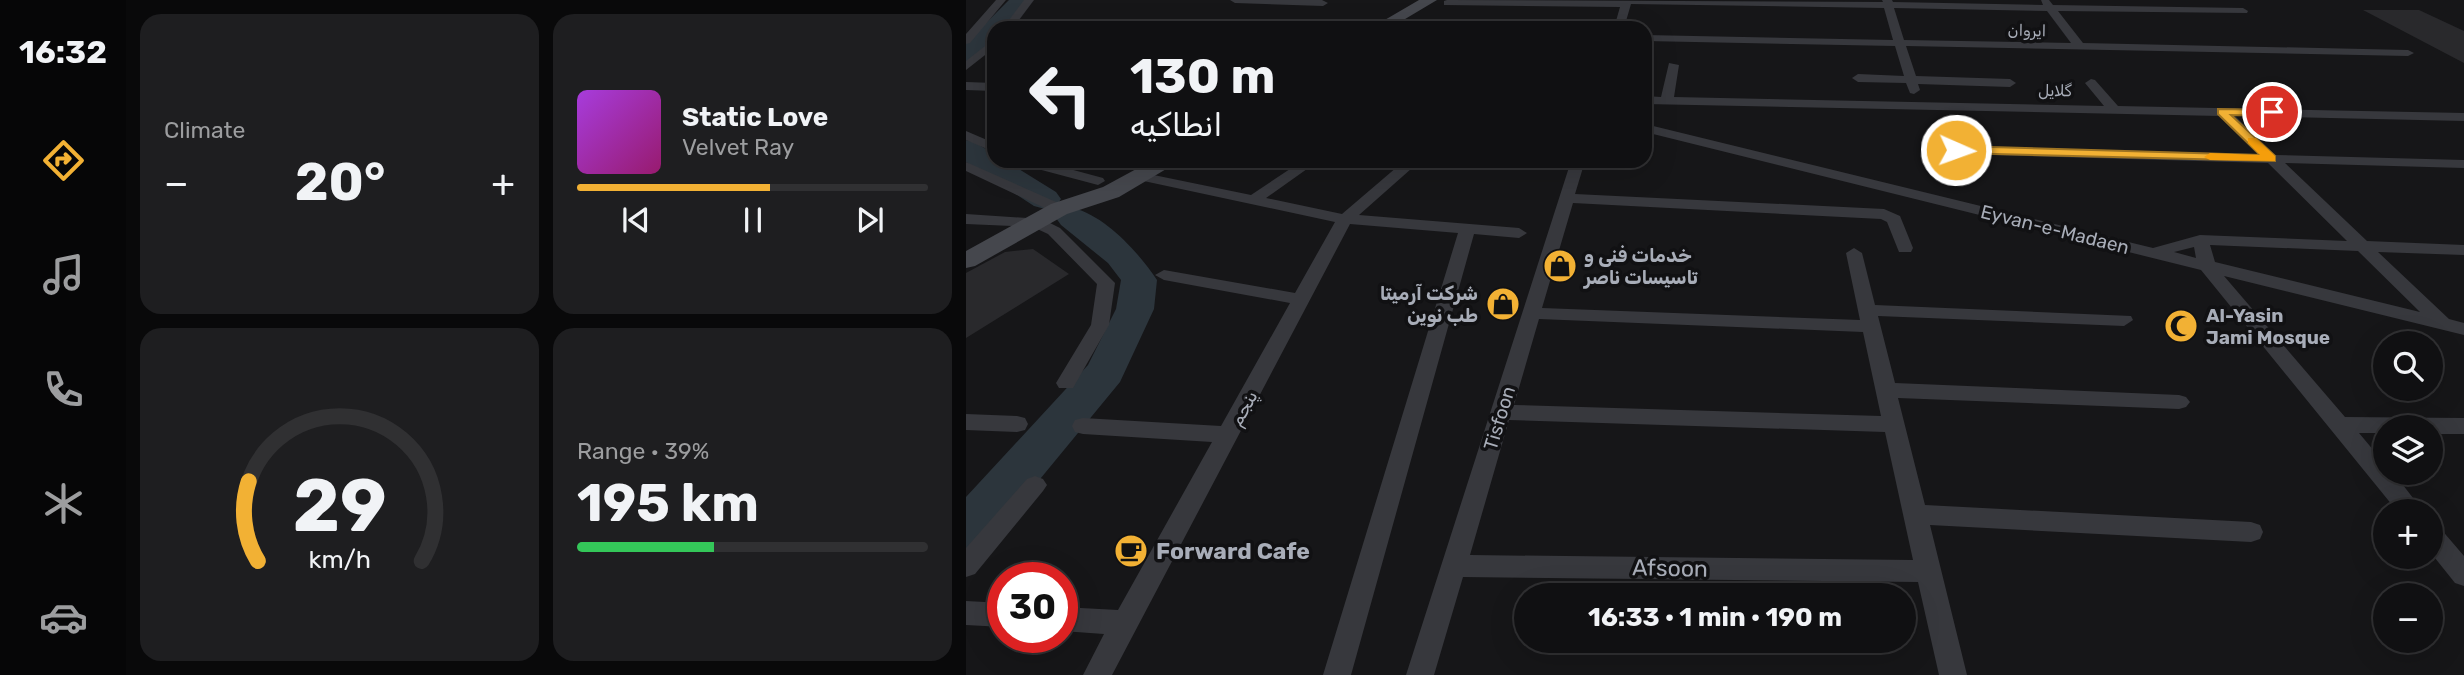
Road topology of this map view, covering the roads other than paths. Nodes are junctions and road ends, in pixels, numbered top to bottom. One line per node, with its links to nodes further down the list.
1 (1001, 0): 16 (street)
2 (1029, 0): 11 (street)
3 (1236, 0): 8 (street)
4 (1430, 0): 12 (main road)
5 (1450, 1): 6 (street); 13 (main road)
6 (1627, 2): 7 (street); 14 (street)
7 (1888, 2): 9 (street); 18 (street)
8 (1323, 3)
9 (2048, 4): 10 (street); 19 (street)
10 (2244, 11)
11 (1013, 21)
12 (1392, 21)
13 (1415, 21)
14 (1621, 21)
15 (987, 35): 16 (street)
16 (969, 36)
17 (1652, 38): 18 (street, ایروان)
18 (1900, 44): 19 (street, ایروان); 26 (street)
19 (2077, 47): 21 (street, ایروان); 22 (street)
20 (987, 48): 24 (street)
21 (2408, 53)
22 (2085, 61)
23 (1673, 65): 32 (street)
24 (966, 67)
25 (1858, 78): 26 (street)
26 (1911, 80): 27 (street); 33 (street)
27 (2010, 83)
28 (2091, 83): 34 (street)
29 (966, 86): 30 (street)
30 (987, 87)
31 (1652, 100): 32 (street, گلایل)
32 (1667, 100): 33 (street, گلایل)
33 (1918, 105): 34 (street, گلایل)
34 (2114, 109): 35 (street, گلایل)
35 (2222, 111): 36 (street, گلایل); 41 (street)
36 (2464, 117)
37 (1652, 130): 63 (street, Eyvan-e-Madaen)
38 (966, 135): 39 (street)
39 (987, 145)
40 (1956, 150): 41 (street)
41 (2271, 159): 42 (street); 59 (street)
42 (2464, 164)
43 (966, 166): 52 (street)
44 (1050, 168): 49 (street)
45 (1137, 168): 49 (main road); 51 (street); 52 (main road)
46 (1301, 168): 51 (street)
47 (1405, 168): 54 (street, پنجم)
48 (1576, 168): 50 (street, Tisfoon)
49 (1098, 181): 52 (main road)
50 (1566, 198): 60 (street); 68 (street, Tisfoon)
51 (1253, 200): 54 (street)
52 (1059, 209): 55 (main road)
53 (966, 219): 55 (street)
54 (1345, 219): 56 (street); 67 (street, پنجم)
55 (1036, 222): 64 (main road); 73 (street)
56 (1468, 228): 57 (street); 98 (street)
57 (1519, 233)
58 (2200, 240): 59 (street); 63 (street); 65 (street)
59 (2361, 246): 61 (street); 71 (street)
60 (1905, 248)
61 (2464, 250)
62 (1854, 253): 69 (street)
63 (2154, 253): 65 (street, Eyvan-e-Madaen)
64 (966, 261)
65 (2207, 266): 71 (street, Eyvan-e-Madaen); 80 (street)
66 (1164, 275): 67 (street)
67 (1303, 300): 83 (street, پنجم)
68 (1531, 313): 69 (street); 76 (street, Tisfoon)
69 (1869, 318): 70 (street); 74 (street)
70 (2124, 320)
71 (2443, 324): 72 (street, Eyvan-e-Madaen)
72 (2464, 330)
73 (1066, 383)
74 (1886, 390): 75 (street); 79 (street)
75 (2179, 402)
76 (1501, 412): 79 (street); 89 (street, Tisfoon)
77 (966, 422): 78 (street)
78 (1017, 424)
79 (1894, 424): 86 (street)
80 (2340, 425): 82 (street); 85 (street)
81 (1083, 426): 83 (street)
82 (2464, 426)
83 (1229, 435): 96 (street, پنجم)
84 (1035, 485): 90 (street)
85 (2401, 499)
86 (1916, 514): 87 (street); 91 (street)
87 (2251, 531)
88 (2443, 550): 92 (street)
89 (1454, 565): 91 (street, Afsoon); 99 (street, Tisfoon)
90 (966, 566)
91 (1929, 570): 100 (street)
92 (2464, 575)
93 (966, 613): 94 (street)
94 (987, 614)
95 (1078, 620): 96 (street)
96 (1126, 623): 97 (street, پنجم)
97 (1097, 675)
98 (1337, 675)
99 (1420, 675)
100 (1954, 675)

